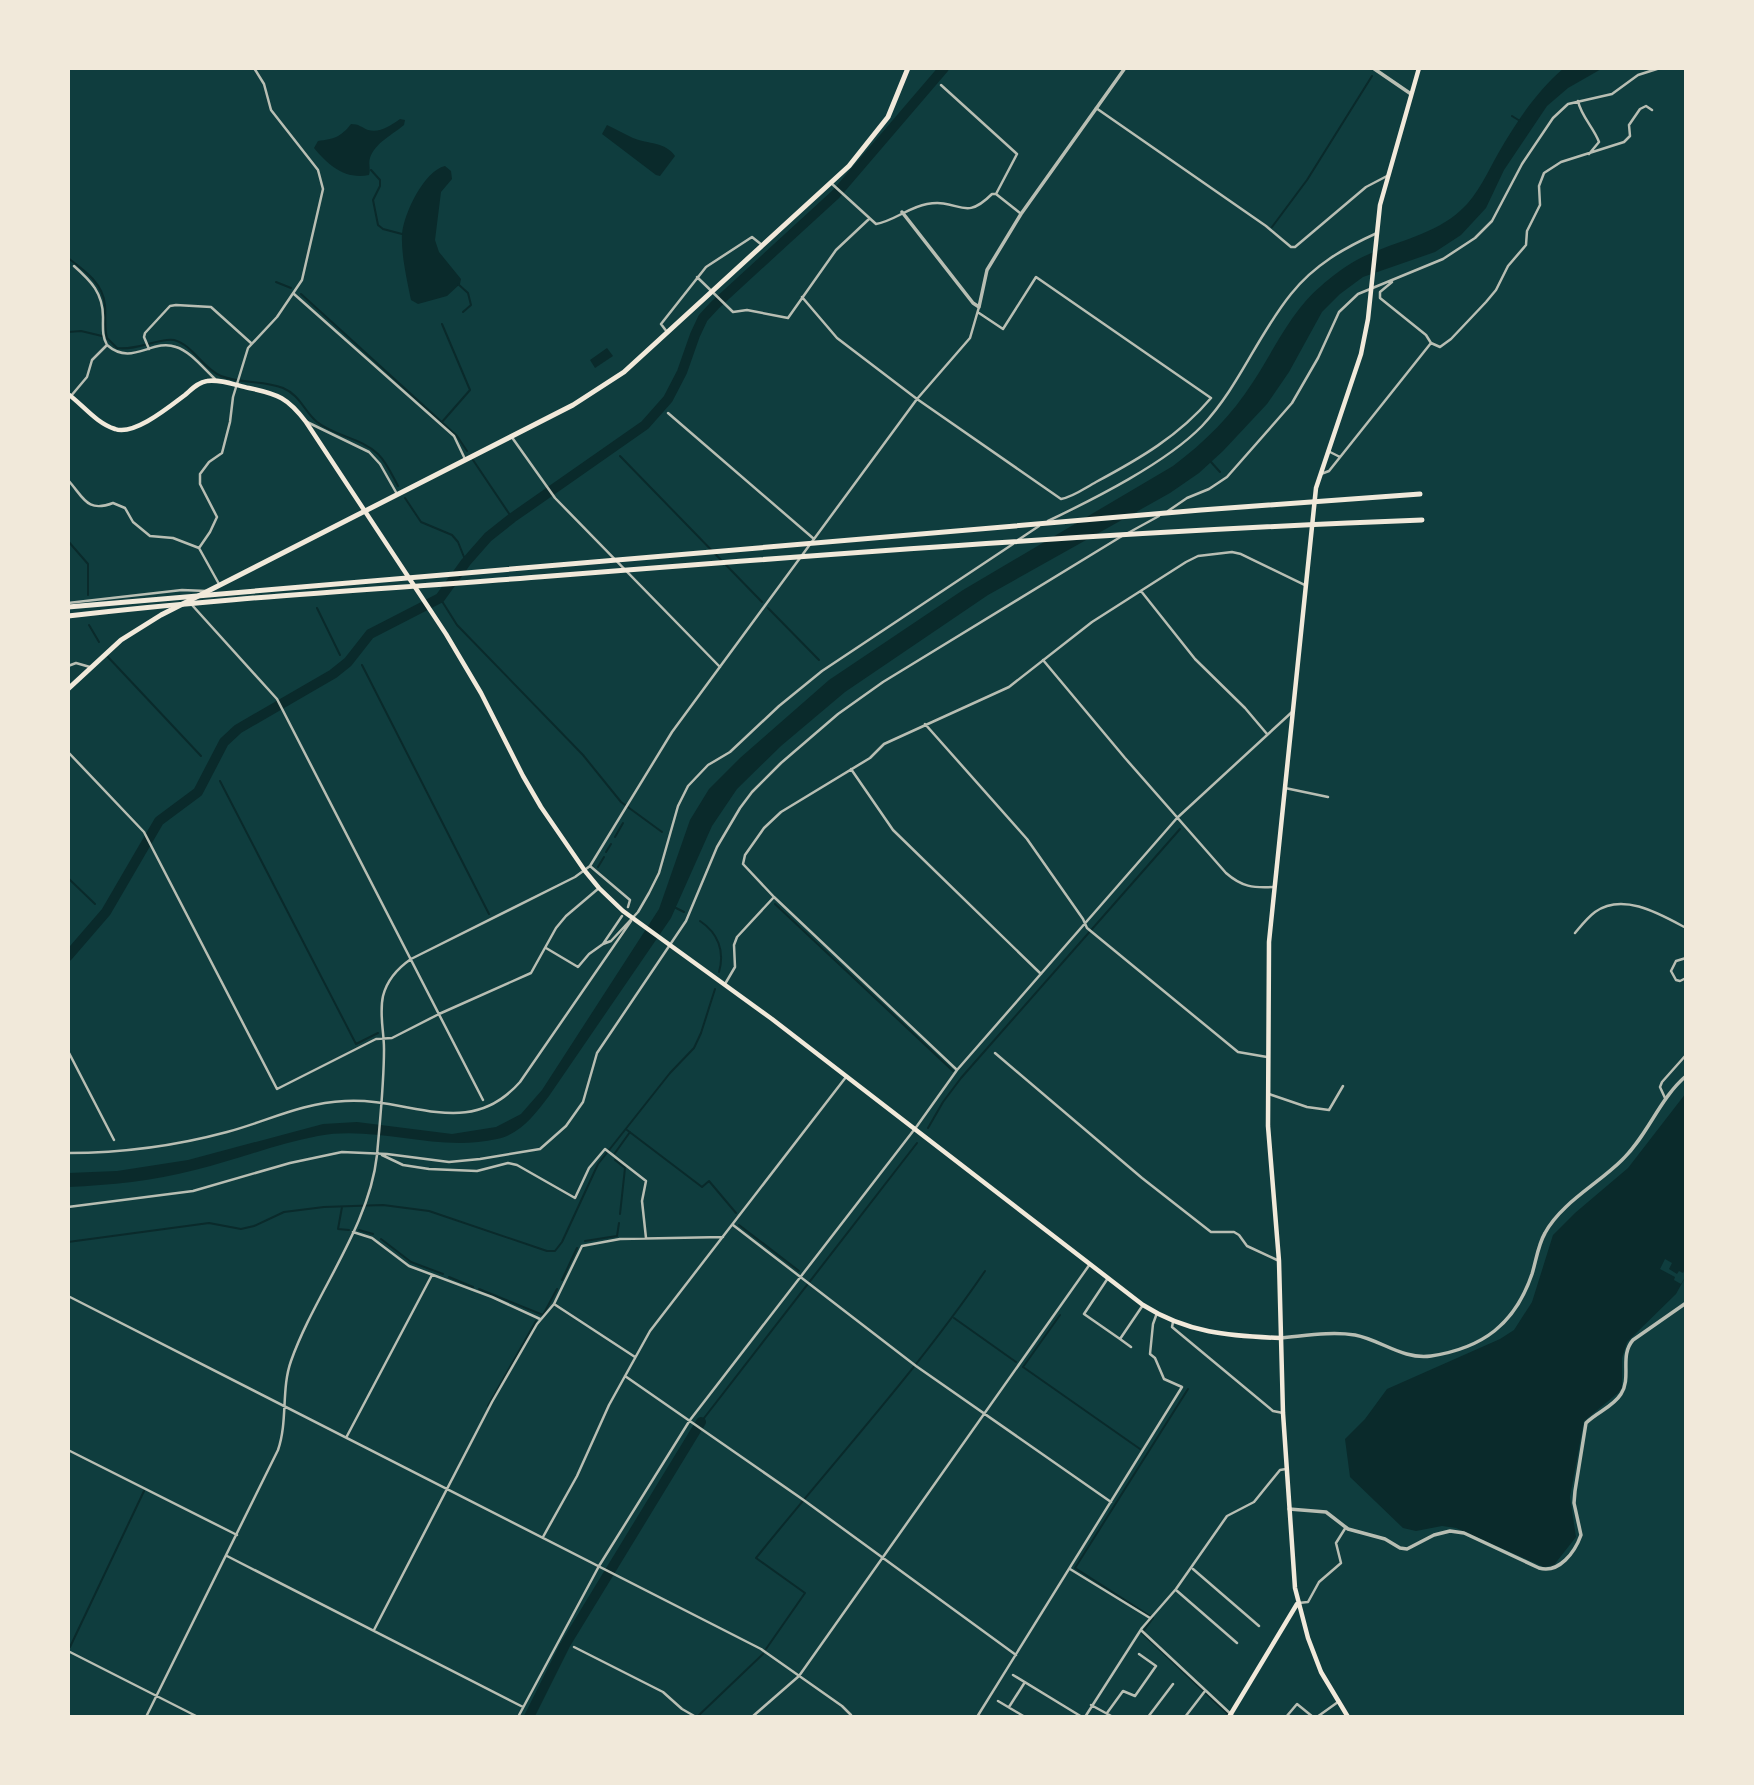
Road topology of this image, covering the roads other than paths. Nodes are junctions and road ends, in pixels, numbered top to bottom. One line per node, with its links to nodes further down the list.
1 (254, 68): 26 (street)
2 (908, 68): 14 (highway)
3 (1125, 68): 10 (street)
4 (1373, 68): 8 (street)
5 (1419, 68): 8 (main road)
6 (1660, 68): 9 (street)
7 (941, 85): 15 (street)
8 (1411, 94): 13 (main road)
9 (1578, 101): 12 (street); 23 (street)
10 (1096, 108): 13 (street); 17 (street)
11 (1652, 110): 12 (street)
12 (1589, 154): 31 (street)
13 (1387, 176): 19 (main road)
14 (833, 185): 18 (street); 20 (highway)
15 (996, 194): 16 (street); 17 (street)
16 (902, 212): 18 (street); 28 (street)
17 (1021, 214): 28 (street)
18 (869, 219): 27 (street)
19 (1377, 234): 24 (main road); 79 (street)
20 (763, 245): 22 (street); 25 (highway)
21 (74, 266): 32 (street)
22 (697, 277): 25 (street); 29 (street)
23 (1394, 281): 24 (street); 31 (street)
24 (1371, 287): 41 (main road); 84 (street)
25 (714, 293): 27 (street); 29 (highway)
26 (294, 294): 30 (street); 43 (street)
27 (802, 297): 37 (street)
28 (978, 310): 37 (street); 37 (street)
29 (667, 332): 40 (highway)
30 (251, 343): 33 (street); 35 (street)
31 (1431, 343): 42 (street)
32 (107, 345): 33 (street); 36 (street)
33 (149, 349): 34 (street)
34 (218, 381): 35 (main road); 36 (main road)
35 (236, 384): 39 (main road); 51 (street)
36 (70, 395)
37 (917, 399): 50 (street)
38 (668, 413): 50 (street)
39 (306, 422): 46 (street); 48 (main road)
40 (511, 436): 43 (highway); 62 (street)
41 (1328, 451): 42 (street); 44 (main road)
42 (1340, 457): 44 (street)
43 (465, 459): 46 (highway)
44 (1321, 474): 53 (main road)
45 (68, 480): 51 (street)
46 (397, 494): 48 (highway)
47 (1420, 494): 57 (highway)
48 (365, 510): 52 (highway); 73 (main road)
49 (1422, 520): 58 (highway)
50 (814, 539): 62 (street)
51 (198, 548): 52 (street)
52 (219, 584): 54 (highway)
53 (1307, 585): 55 (street); 64 (main road)
54 (206, 591): 56 (highway); 57 (street)
55 (1141, 591): 59 (street); 66 (street)
56 (188, 600): 61 (highway); 87 (street)
57 (68, 605)
58 (68, 616)
59 (1043, 660): 65 (street); 71 (street)
60 (68, 666): 61 (street)
61 (90, 667): 63 (highway)
62 (720, 667): 72 (street)
63 (68, 689)
64 (1292, 712): 66 (street); 69 (main road)
65 (925, 724): 68 (street); 80 (street)
66 (1268, 734): 71 (street)
67 (68, 752): 92 (street)
68 (851, 769): 76 (street); 88 (street)
69 (1285, 788): 70 (street); 74 (main road)
70 (1328, 797)
71 (1177, 818): 74 (street); 80 (street)
72 (590, 866): 73 (street); 77 (street)
73 (585, 871): 75 (main road); 87 (street)
74 (1274, 887): 96 (main road)
75 (599, 888): 79 (main road); 85 (street)
76 (774, 897): 90 (street); 97 (street)
77 (628, 907)
78 (622, 916): 83 (street)
79 (634, 920): 83 (street); 84 (main road); 104 (street)
80 (1085, 926): 88 (street); 96 (street)
81 (1686, 928): 82 (street)
82 (1575, 933)
83 (603, 944): 85 (street)
84 (669, 945): 90 (main road); 108 (street)
85 (545, 947): 91 (street)
86 (1686, 958): 89 (street)
87 (411, 959): 91 (street); 92 (street)
88 (1041, 974): 97 (street)
89 (1686, 978)
90 (725, 984): 99 (main road)
91 (439, 1014): 92 (street); 103 (street)
92 (384, 1039): 104 (street)
93 (68, 1051): 106 (street)
94 (995, 1053): 114 (street)
95 (1686, 1055): 102 (street)
96 (1268, 1057): 101 (main road)
97 (957, 1070): 105 (street)
98 (1686, 1076): 102 (street)
99 (846, 1077): 105 (main road); 110 (street)
100 (1342, 1086): 101 (street)
101 (1268, 1094): 114 (main road)
102 (1665, 1098): 126 (street)
103 (483, 1100)
104 (382, 1104): 107 (street); 108 (street)
105 (914, 1129): 115 (main road); 117 (street)
106 (114, 1140)
107 (68, 1153)
108 (378, 1153): 109 (street); 111 (street); 113 (street)
109 (68, 1207)
110 (733, 1225): 112 (street); 117 (street)
111 (352, 1232): 116 (street); 131 (street)
112 (723, 1237): 113 (street); 129 (street)
113 (646, 1238): 121 (street)
114 (1279, 1261): 126 (main road)
115 (1090, 1264): 118 (main road); 132 (street)
116 (432, 1275): 124 (street); 135 (street)
117 (800, 1277): 132 (street); 134 (street)
118 (1108, 1279): 122 (main road); 127 (street)
119 (68, 1296): 131 (street)
120 (1686, 1303): 141 (street)
121 (554, 1304): 124 (street); 129 (street)
122 (1143, 1305): 123 (main road); 127 (street)
123 (1157, 1313): 125 (main road); 139 (street)
124 (540, 1319): 138 (street)
125 (1173, 1321): 126 (main road); 133 (street)
126 (1280, 1338): 133 (main road)
127 (1120, 1339): 128 (street)
128 (1131, 1347)
129 (635, 1357): 130 (street)
130 (625, 1376): 134 (street); 143 (street)
131 (285, 1406): 135 (street); 142 (street)
132 (985, 1413): 139 (street); 145 (street)
133 (1283, 1413): 137 (main road)
134 (690, 1420): 145 (street); 146 (street)
135 (346, 1437): 138 (street)
136 (68, 1450): 142 (street)
137 (1286, 1469): 140 (main road); 147 (street)
138 (446, 1488): 143 (street); 153 (street)
139 (1111, 1502): 148 (street)
140 (1289, 1509): 141 (street); 150 (main road)
141 (1346, 1527): 150 (street)
142 (237, 1535): 144 (street)
143 (543, 1537): 146 (street)
144 (227, 1556): 153 (street); 165 (street)
145 (883, 1558): 159 (street); 161 (street)
146 (602, 1567): 161 (street); 169 (street)
147 (1192, 1568): 149 (street); 152 (street)
148 (1070, 1569): 151 (street); 159 (street)
149 (1176, 1589): 151 (street); 155 (street)
150 (1298, 1604): 167 (main road); 174 (main road)
151 (1150, 1618): 154 (street)
152 (1259, 1626)
153 (374, 1630): 169 (street)
154 (1141, 1630): 164 (street); 168 (street)
155 (1237, 1643)
156 (574, 1647): 173 (street)
157 (68, 1651): 165 (street)
158 (1139, 1654): 171 (street)
159 (1016, 1655): 181 (street)
160 (1013, 1675): 162 (street)
161 (799, 1676): 172 (street); 178 (street)
162 (1025, 1682): 170 (street); 183 (street)
163 (1173, 1684): 185 (street)
164 (1205, 1691): 174 (street); 186 (street)
165 (156, 1696): 175 (street); 176 (street)
166 (998, 1701): 170 (street)
167 (1338, 1702): 188 (street); 189 (main road)
168 (1091, 1705): 171 (street); 183 (street)
169 (523, 1707): 177 (street)
170 (1009, 1707): 182 (street)
171 (1107, 1713): 184 (street)
172 (851, 1715): 179 (street); 180 (street)
173 (696, 1716)
174 (1231, 1716)
175 (146, 1717)
176 (198, 1717)
177 (518, 1717)
178 (752, 1717)
179 (826, 1717)
180 (869, 1717)
181 (977, 1717)
182 (1025, 1717)
183 (1083, 1717)
184 (1113, 1717)
185 (1148, 1717)
186 (1185, 1717)
187 (1286, 1717): 188 (street)
188 (1315, 1717)
189 (1348, 1717)

